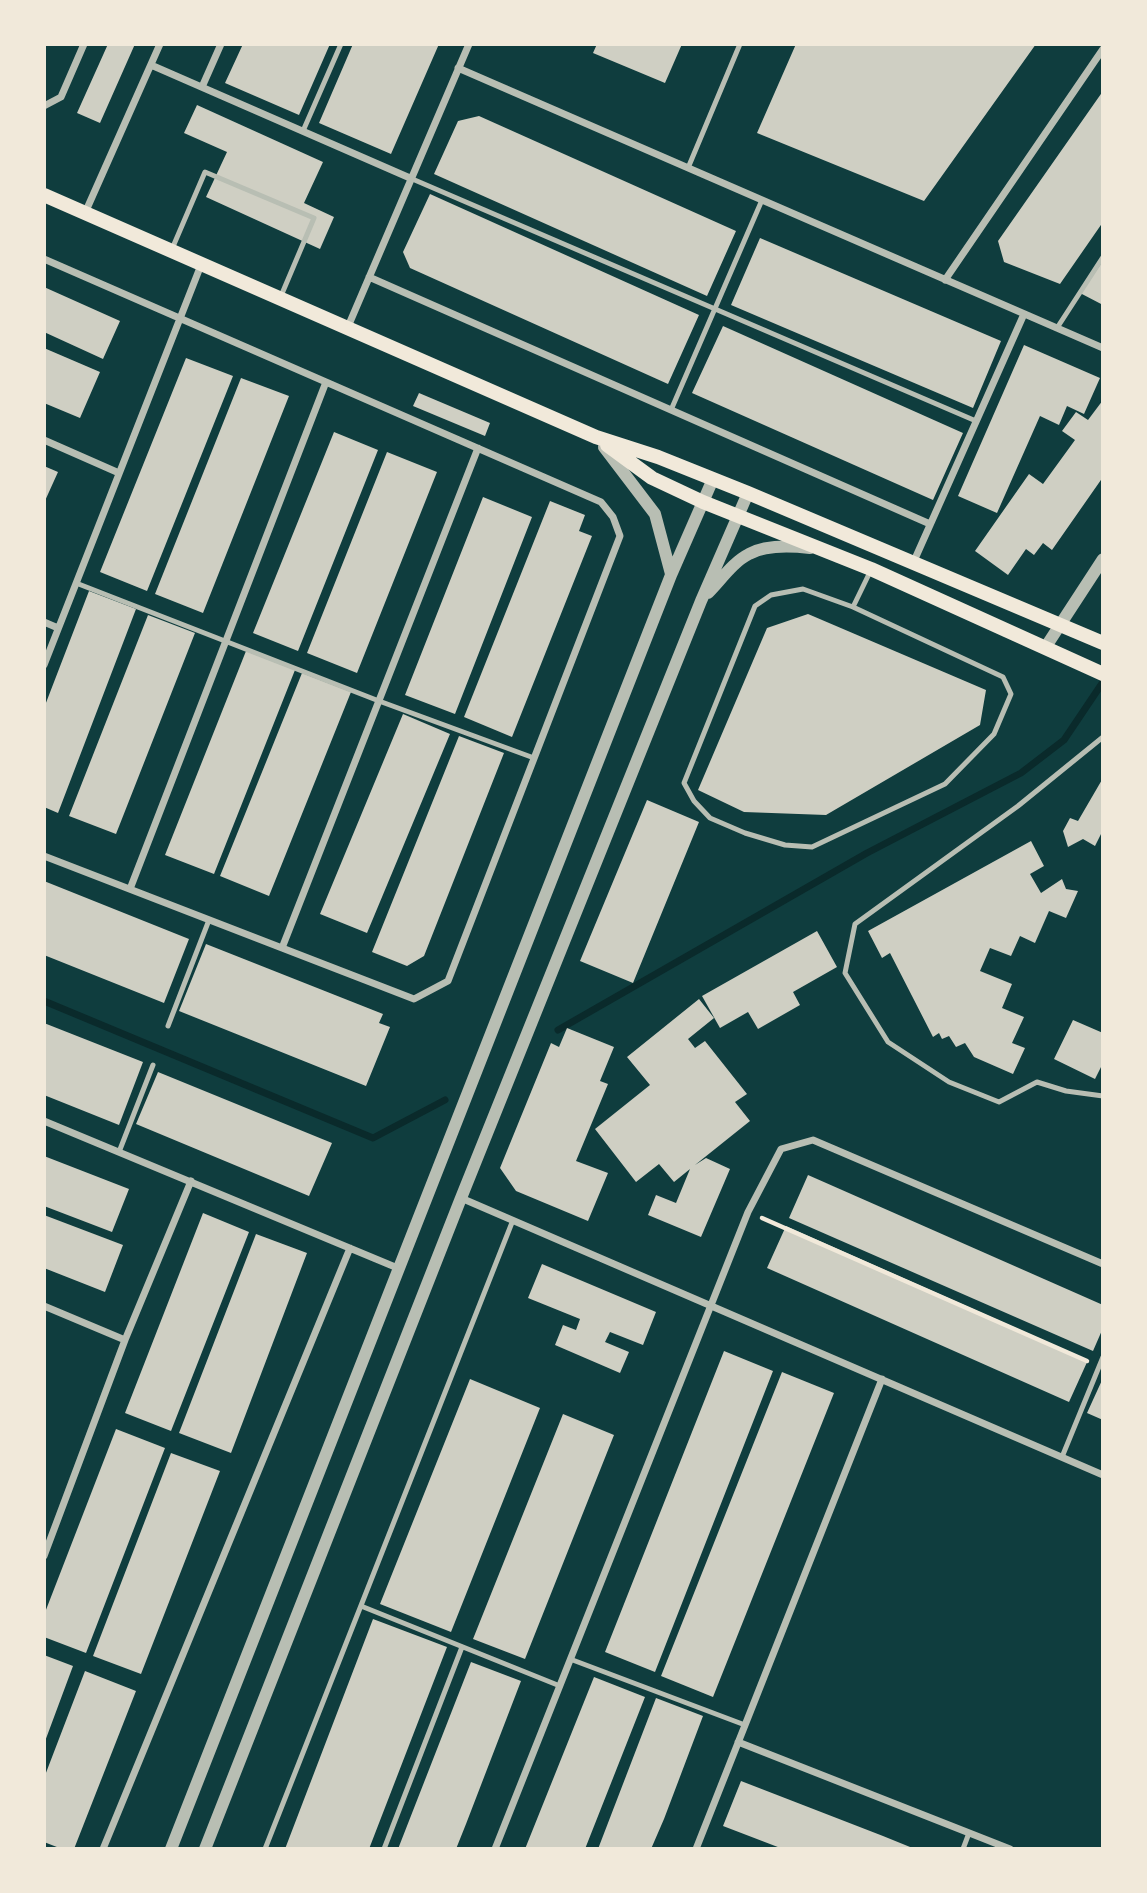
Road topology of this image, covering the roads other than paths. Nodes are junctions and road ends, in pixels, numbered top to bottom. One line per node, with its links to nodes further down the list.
1 (84, 44): 11 (street)
2 (160, 44): 8 (street)
3 (221, 44): 10 (street)
4 (341, 44): 12 (lane)
5 (469, 44): 9 (street)
6 (740, 44): 13 (lane)
7 (1103, 48): 23 (street)
8 (151, 65): 10 (street); 17 (street)
9 (458, 68): 13 (street); 14 (street)
10 (202, 87): 12 (street)
11 (44, 106)
12 (303, 131): 14 (street)
13 (688, 168): 16 (street)
14 (411, 178): 22 (street); 25 (lane)
15 (44, 195): 17 (main road)
16 (762, 200): 23 (street); 25 (lane)
17 (85, 214): 18 (main road)
18 (171, 252): 21 (main road); 24 (lane)
19 (1103, 257): 28 (lane)
20 (44, 259): 27 (street)
21 (201, 265): 24 (main road); 27 (street)
22 (369, 277): 29 (street); 32 (street)
23 (945, 280): 26 (street)
24 (280, 299): 29 (main road)
25 (715, 309): 32 (lane); 33 (lane)
26 (1024, 314): 28 (street); 33 (street)
27 (180, 319): 31 (street); 37 (street)
28 (1057, 328): 30 (street)
29 (347, 329): 34 (main road)
30 (1103, 348)
31 (326, 382): 36 (street); 54 (street)
32 (671, 410): 42 (street)
33 (976, 421): 42 (street)
34 (596, 437): 38 (main road); 40 (main road); 47 (street)
35 (44, 440): 37 (street)
36 (478, 448): 59 (street); 61 (street)
37 (119, 473): 48 (street)
38 (713, 479): 39 (main road); 40 (street)
39 (748, 493): 41 (street); 45 (main road)
40 (702, 502): 41 (main road); 47 (street)
41 (738, 516): 43 (main road); 49 (street)
42 (930, 524): 45 (street)
43 (821, 549): 46 (main road); 49 (street)
44 (1103, 559): 52 (street)
45 (914, 561): 52 (main road)
46 (871, 569): 50 (lane); 56 (main road)
47 (671, 575): 76 (street)
48 (76, 583): 53 (street); 54 (lane)
49 (701, 601): 72 (street)
50 (853, 607): 50 (lane)
51 (44, 622): 53 (street)
52 (1060, 624): 55 (main road); 56 (street)
53 (58, 628): 57 (street)
54 (225, 643): 59 (lane); 63 (street)
55 (1103, 643)
56 (1045, 649): 58 (main road)
57 (44, 665)
58 (1103, 674)
59 (379, 701): 61 (lane); 65 (street)
60 (1103, 737): 68 (lane)
61 (534, 758): 65 (street)
62 (44, 856): 63 (street)
63 (130, 889): 64 (street)
64 (209, 920): 65 (street); 66 (lane)
65 (282, 948)
66 (168, 1026)
67 (153, 1065): 70 (lane)
68 (1103, 1096)
69 (44, 1121): 70 (street)
70 (120, 1152): 71 (street)
71 (191, 1181): 74 (street); 79 (street)
72 (461, 1198): 73 (street); 94 (street)
73 (513, 1220): 78 (street); 85 (lane)
74 (350, 1248): 76 (street); 92 (street)
75 (1103, 1264): 78 (street)
76 (401, 1269): 93 (street)
77 (44, 1306): 79 (street)
78 (711, 1306): 81 (street); 87 (street)
79 (125, 1340): 84 (street)
80 (1103, 1357): 82 (lane)
81 (882, 1380): 82 (street); 89 (street)
82 (1062, 1457): 83 (street)
83 (1103, 1475)
84 (44, 1556)
85 (361, 1606): 86 (lane); 95 (lane)
86 (462, 1647): 88 (lane); 96 (lane)
87 (570, 1659): 88 (street); 89 (lane)
88 (560, 1686): 97 (street)
89 (745, 1725): 90 (street)
90 (738, 1742): 91 (street); 98 (street)
91 (969, 1833): 99 (lane); 100 (street)
92 (103, 1849)
93 (172, 1849)
94 (205, 1849)
95 (265, 1849)
96 (384, 1849)
97 (495, 1849)
98 (696, 1849)
99 (963, 1849)
100 (1010, 1849)

